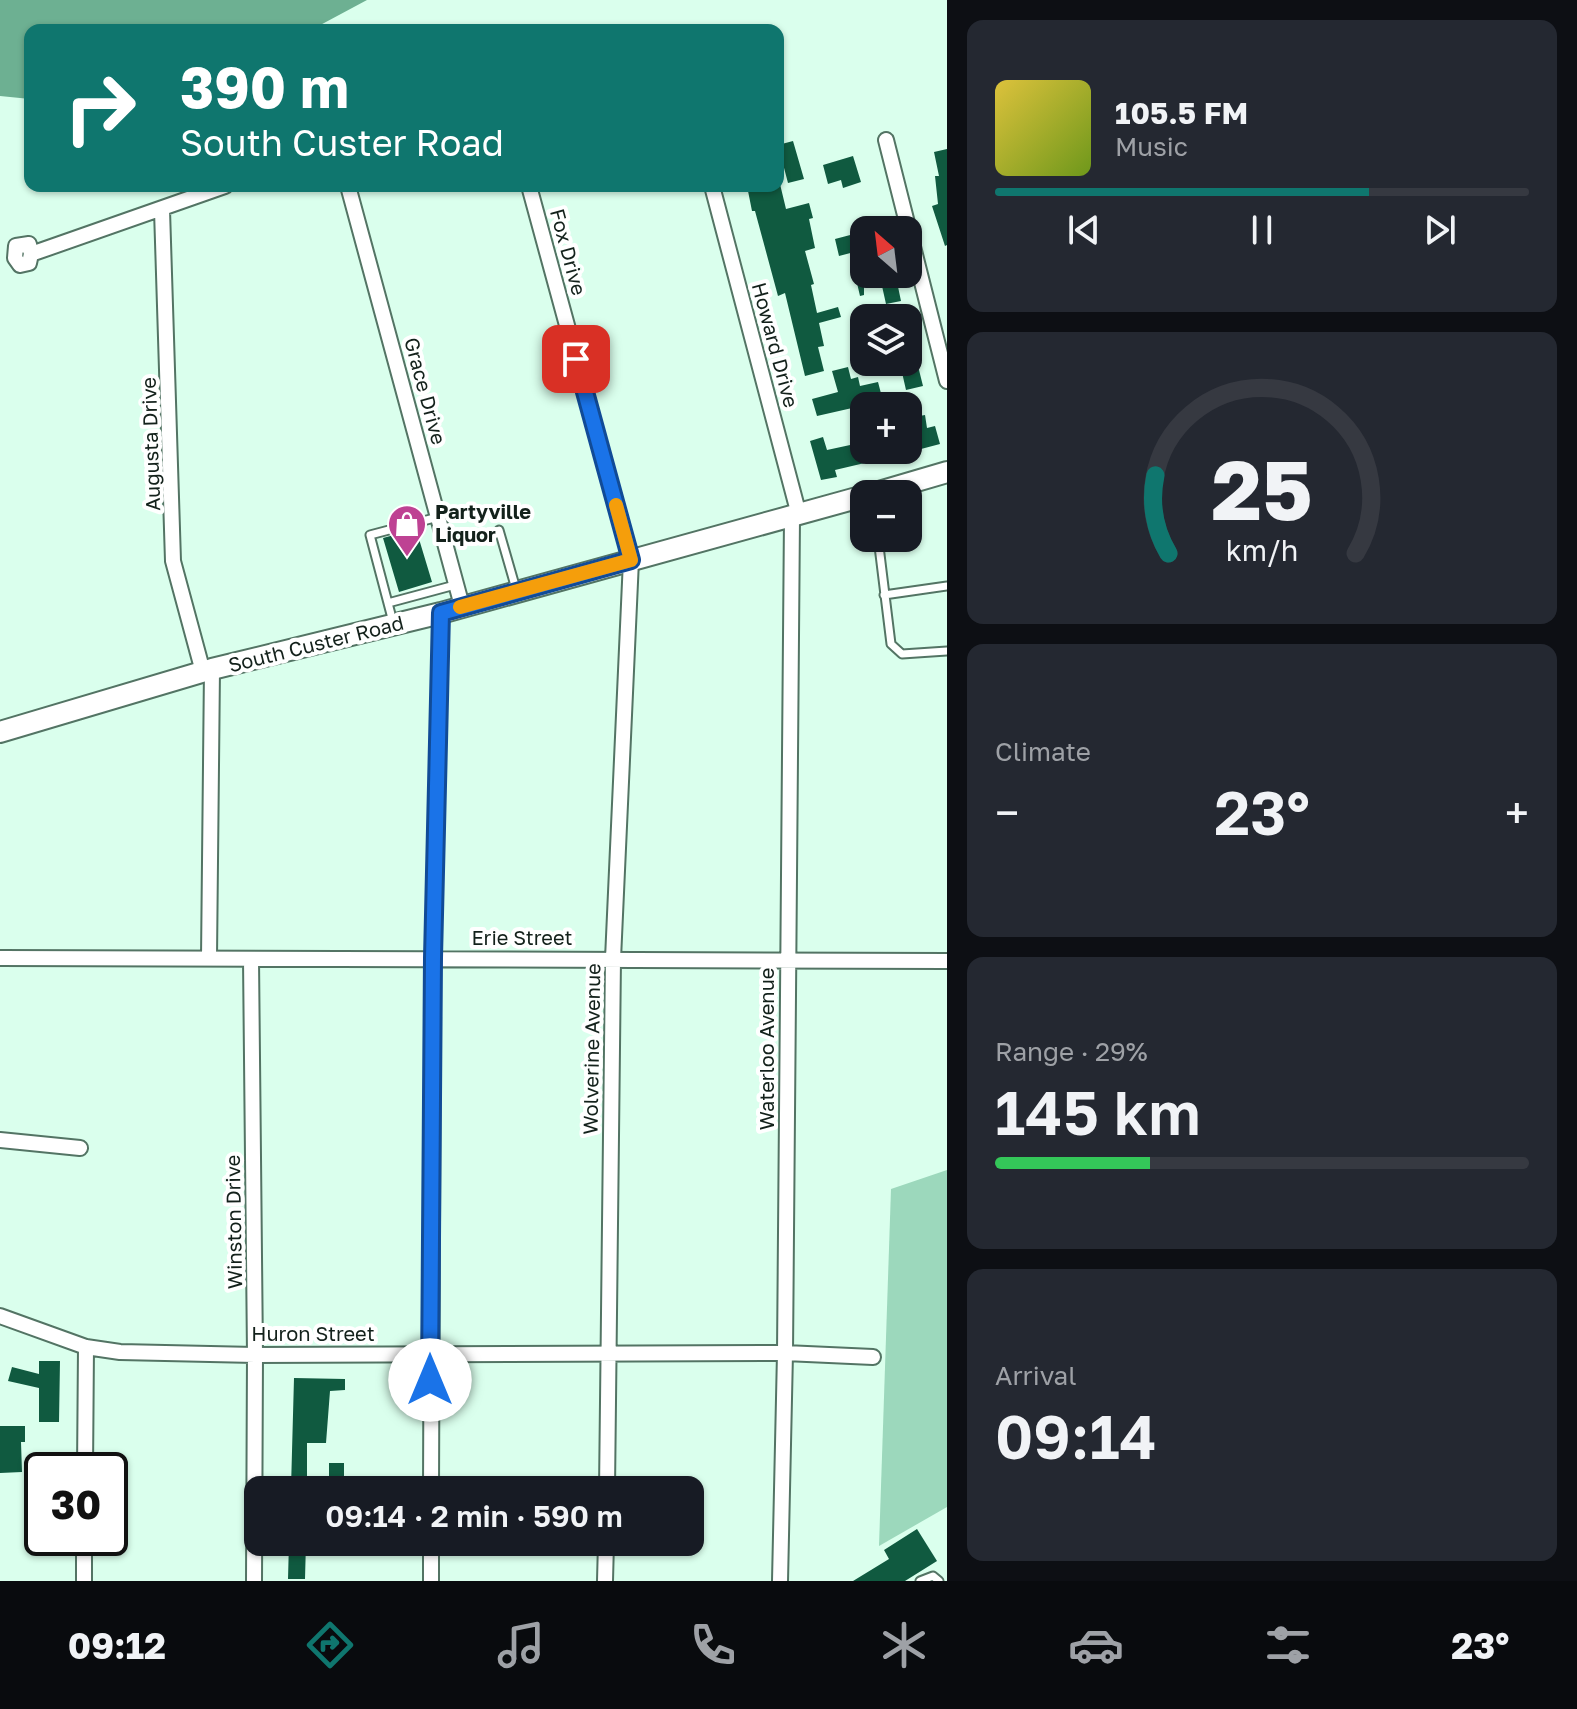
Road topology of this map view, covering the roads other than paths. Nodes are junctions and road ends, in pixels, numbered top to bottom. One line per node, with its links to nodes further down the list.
1 (886, 140): 8 (street)
2 (209, 192): 6 (street)
3 (350, 192): 13 (street, Grace Drive)
4 (531, 192): 16 (street, Fox Drive)
5 (714, 192): 12 (street, Howard Drive)
6 (162, 210): 7 (street); 26 (street, Augusta Drive)
7 (31, 254)
8 (947, 381)
9 (947, 472): 10 (main road)
10 (920, 480)
11 (850, 500): 12 (main road, South Custer Road)
12 (796, 516): 16 (main road, South Custer Road); 33 (street, Waterloo Avenue)
13 (438, 517): 17 (street, Grace Drive); 21 (lane)
14 (499, 530): 19 (lane)
15 (879, 552): 20 (lane)
16 (631, 560): 19 (main road, South Custer Road); 32 (street, Wolverine Avenue)
17 (457, 585): 21 (lane); 22 (street, Grace Drive)
18 (947, 586): 20 (lane)
19 (516, 592): 22 (main road, South Custer Road)
20 (884, 595): 25 (lane)
21 (388, 603): 24 (lane)
22 (462, 606): 23 (main road, South Custer Road)
23 (441, 613): 24 (main road, South Custer Road); 30 (street)
24 (394, 624): 26 (main road, South Custer Road)
25 (947, 651)
26 (207, 671): 27 (main road, South Custer Road); 29 (street)
27 (0, 732)
28 (0, 958): 29 (street, Erie Street)
29 (209, 958): 31 (street, Erie Street)
30 (433, 958): 31 (street, Erie Street); 32 (street, Erie Street); 39 (street)
31 (251, 959): 41 (street, Winston Drive)
32 (613, 959): 33 (street, Erie Street); 42 (street, Wolverine Avenue)
33 (787, 961): 34 (street, Erie Street); 40 (street, Waterloo Avenue)
34 (947, 961)
35 (0, 1140): 36 (street)
36 (80, 1148)
37 (0, 1316): 38 (street, Huron Street)
38 (86, 1347): 41 (street, Huron Street); 44 (street)
39 (430, 1353): 41 (street, Huron Street); 42 (street, Huron Street); 45 (street)
40 (785, 1353): 42 (street, Huron Street); 43 (street, Huron Street); 54 (street, Waterloo Avenue)
41 (255, 1355): 51 (street, Winston Drive)
42 (609, 1355): 46 (street, Wolverine Avenue)
43 (873, 1357)
44 (85, 1452)
45 (431, 1476)
46 (607, 1476)
47 (84, 1556): 50 (street)
48 (431, 1556): 52 (street)
49 (606, 1556): 53 (street)
50 (84, 1581)
51 (254, 1581)
52 (431, 1581)
53 (605, 1581)
54 (780, 1581)
55 (920, 1581): 56 (lane)
56 (939, 1581)

